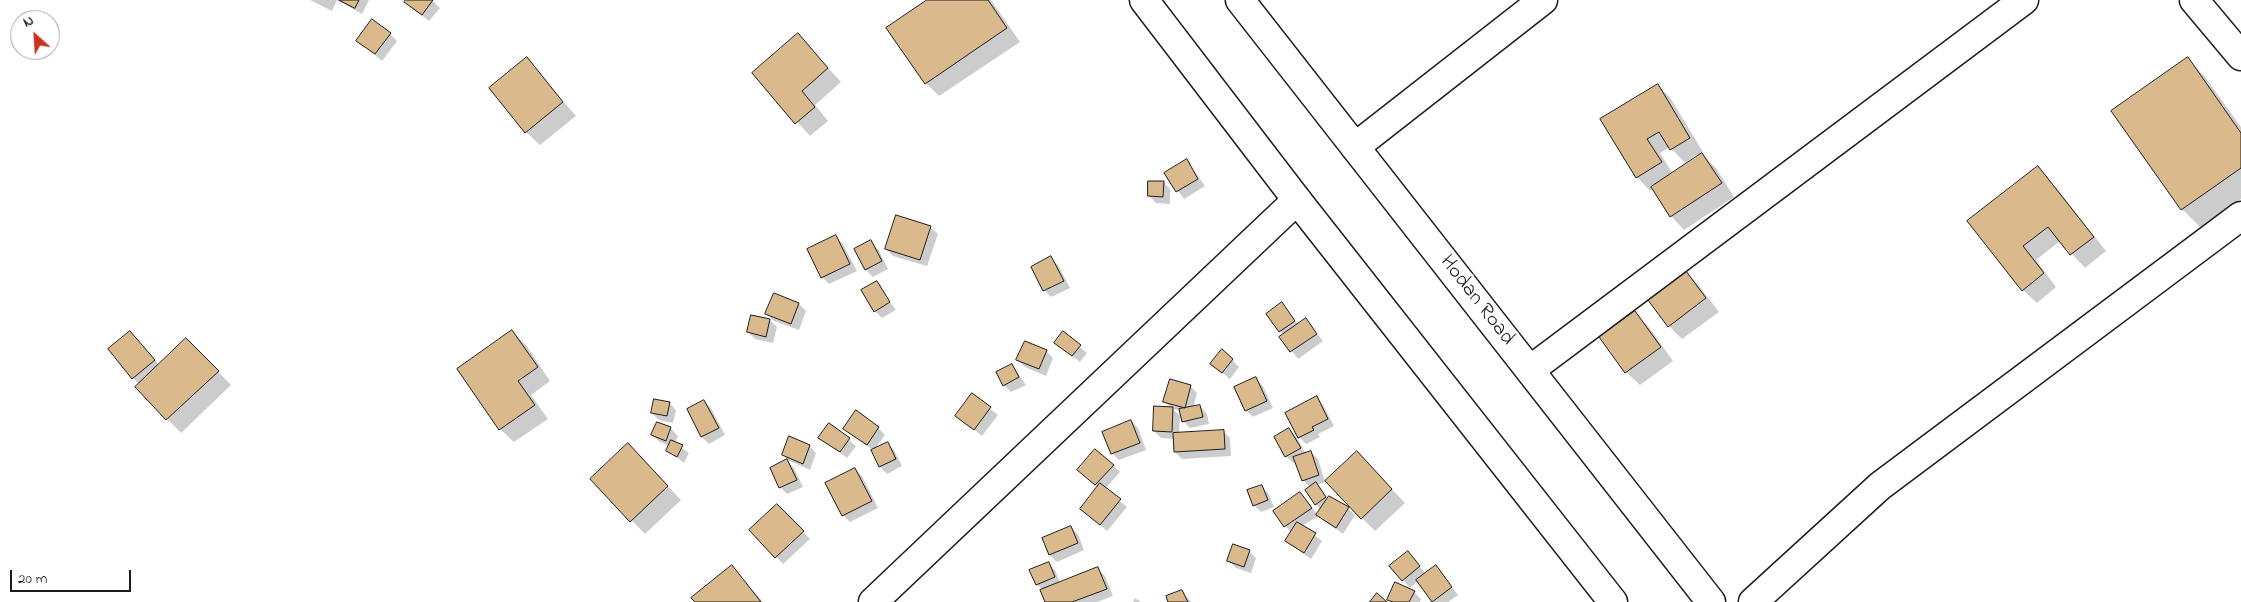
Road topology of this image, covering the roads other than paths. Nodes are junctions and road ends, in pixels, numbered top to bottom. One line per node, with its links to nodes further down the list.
1 (1144, 0): 8 (street)
2 (1240, 0): 7 (street, Hodan Road)
3 (1542, 0): 7 (street)
4 (2024, 0): 10 (street)
5 (2194, 0): 6 (street)
6 (2241, 56)
7 (1355, 147): 10 (street, Hodan Road)
8 (1297, 200): 11 (street); 12 (street)
9 (2241, 216): 14 (street)
10 (1530, 370): 13 (street, Hodan Road)
11 (873, 602)
12 (1613, 602)
13 (1711, 602)
14 (1753, 602)

